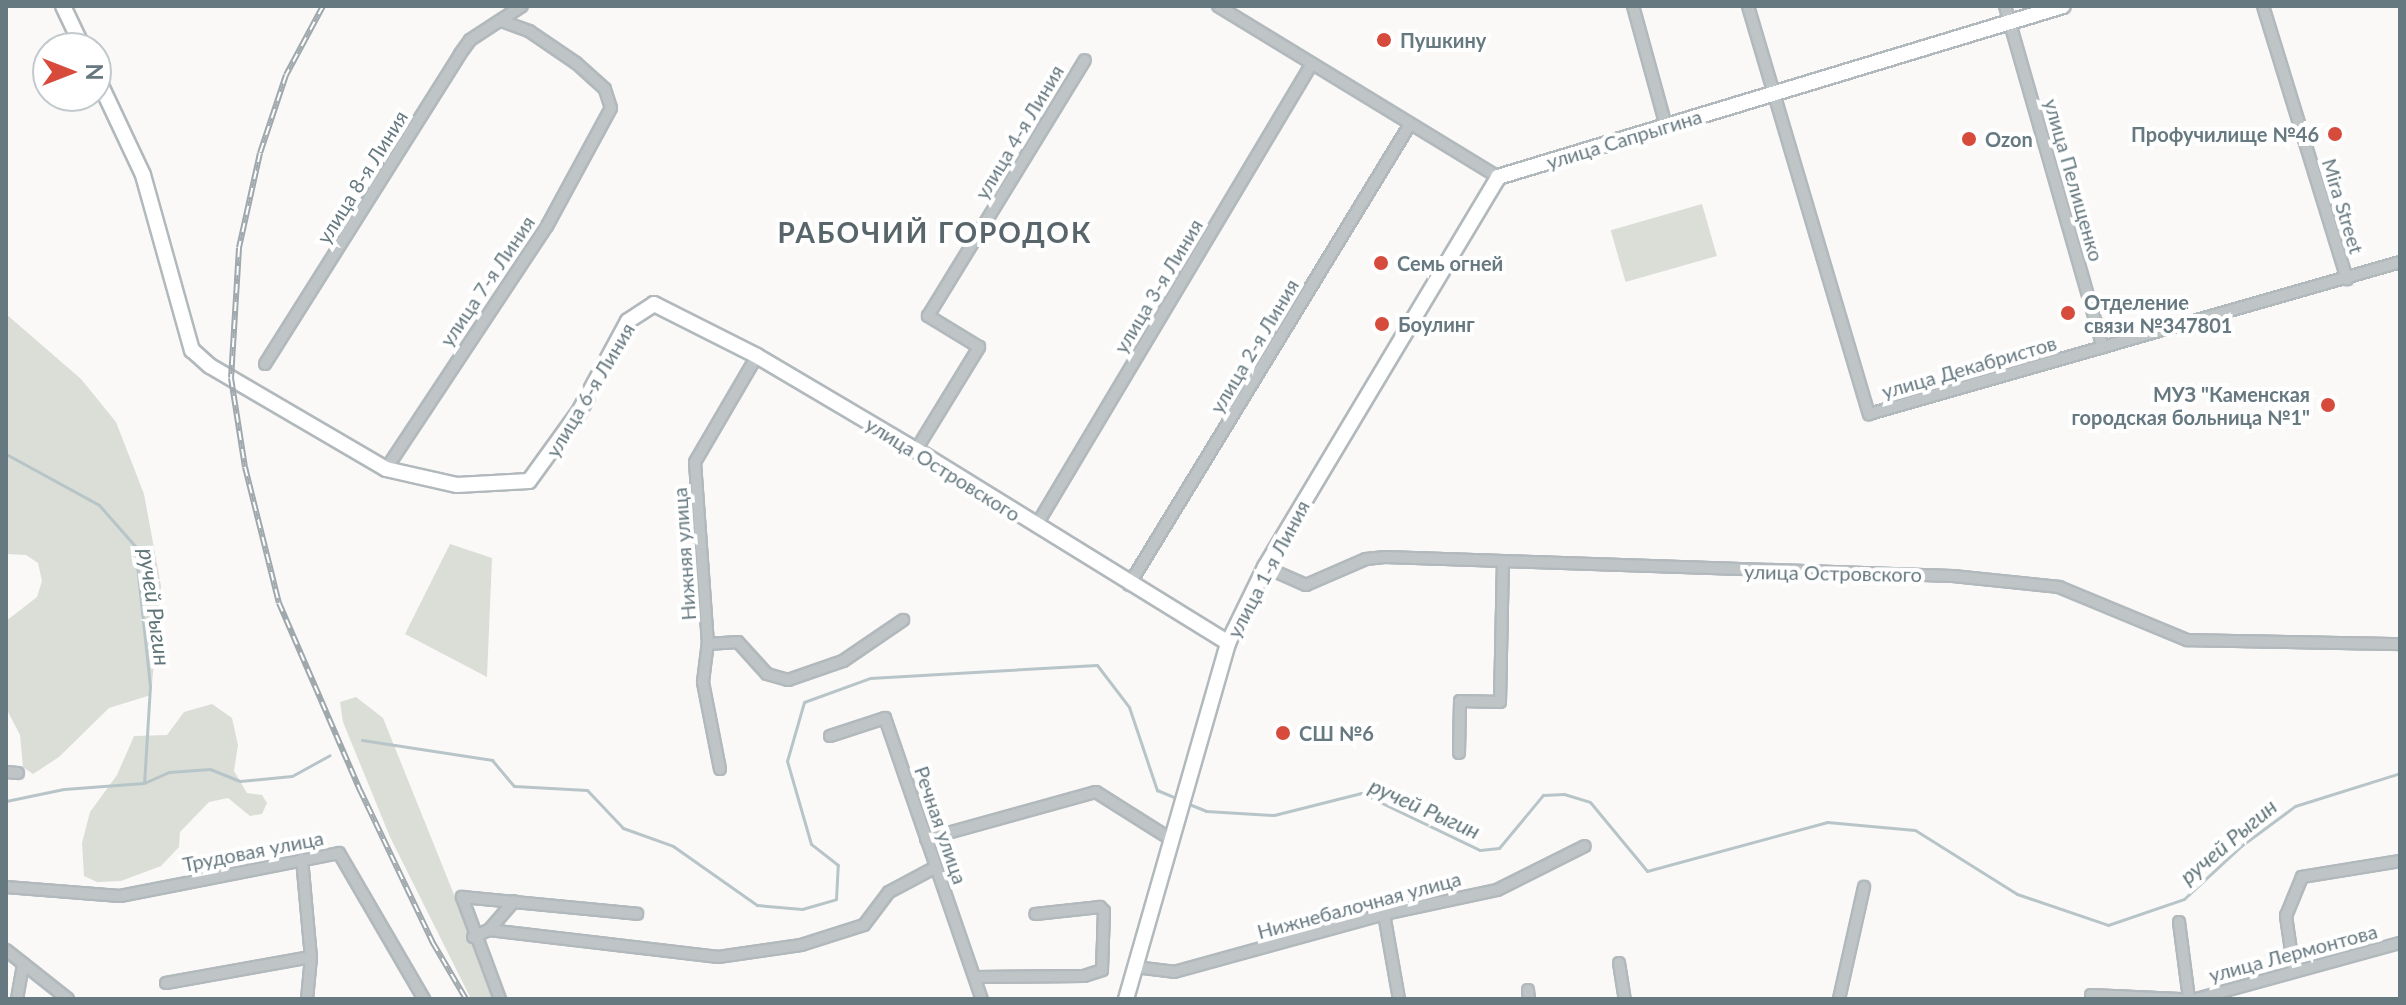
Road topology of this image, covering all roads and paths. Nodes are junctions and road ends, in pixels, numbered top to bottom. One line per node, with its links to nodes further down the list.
1 (63, 6): 11 (street)
2 (522, 6): 9 (street, улица 8-я Линия)
3 (1218, 6): 13 (street)
4 (1633, 6): 17 (street)
5 (1748, 6): 14 (street)
6 (2005, 6): 10 (street, улица Пелищенко)
7 (2063, 6): 10 (street, улица Сапрыгина)
8 (2263, 6): 20 (street, Mira Street)
9 (502, 21): 24 (street, улица 8-я Линия); 26 (street, улица 7-я Линия)
10 (2010, 22): 14 (street, улица Сапрыгина); 22 (street, улица Пелищенко)
11 (75, 32)
12 (1085, 60): 25 (street, улица 4-я Линия)
13 (1311, 65): 16 (street); 27 (street, улица 3-я Линия)
14 (1774, 93): 17 (street, улица Сапрыгина); 22 (street, улица Декабристов)
15 (112, 109): 26 (street)
16 (1409, 126): 18 (street); 30 (street, улица 2-я Линия)
17 (1666, 126): 18 (street, улица Сапрыгина)
18 (1498, 177): 29 (street, улица 1-я Линия)
19 (2400, 262): 20 (street, улица Декабристов)
20 (2347, 279): 22 (street, улица Декабристов)
21 (654, 304): 23 (street, улица Островского); 26 (street, улица 6-я Линия)
22 (2103, 347)
23 (757, 356): 25 (street, улица Островского); 33 (street, Нижняя улица)
24 (265, 364)
25 (916, 450): 27 (street, улица Островского)
26 (386, 469)
27 (1036, 526): 30 (street, улица Островского)
28 (1503, 561): 29 (street, улица Островского); 34 (street, улица Островского); 36 (street)
29 (1265, 567): 32 (street, улица 1-я Линия)
30 (1129, 585): 32 (street, улица Островского)
31 (903, 620): 33 (street, Нижняя улица)
32 (1228, 643): 41 (street, улица 1-я Линия)
33 (708, 644): 37 (street, Нижняя улица)
34 (2400, 644)
35 (830, 736): 40 (street, Речная улица)
36 (1459, 753)
37 (720, 769)
38 (6, 772): 39 (street)
39 (18, 773)
40 (926, 839): 41 (street); 45 (street, Речная улица)
41 (1172, 840): 60 (street, улица 1-я Линия)
42 (1585, 846): 51 (street, Нижнебалочная улица)
43 (302, 859): 46 (street, Трудовая улица); 57 (street); 68 (street, Трудовая улица)
44 (2400, 861): 61 (street)
45 (936, 867): 53 (street); 62 (street, Речная улица)
46 (6, 887)
47 (1864, 887): 74 (street)
48 (514, 901): 49 (street); 53 (street); 54 (street)
49 (637, 914)
50 (1035, 914): 62 (street)
51 (1384, 914): 60 (street, Нижнебалочная улица); 72 (street)
52 (2179, 922): 76 (street)
53 (489, 930): 54 (street)
54 (473, 937): 69 (street)
55 (2400, 943): 61 (street, улица Лермонтова)
56 (6, 950): 59 (street)
57 (311, 957): 63 (street); 67 (street)
58 (1619, 963): 73 (street)
59 (23, 964): 65 (street); 66 (street)
60 (1135, 967): 71 (street, улица 1-я Линия)
61 (2294, 971): 77 (street, улица Лермонтова)
62 (976, 977): 70 (street, Речная улица)
63 (166, 983)
64 (2091, 995): 75 (street)
65 (17, 999)
66 (68, 999)
67 (307, 999)
68 (424, 999)
69 (500, 999)
70 (982, 999)
71 (1126, 999)
72 (1399, 999)
73 (1625, 999)
74 (1839, 999)
75 (2180, 999)
76 (2189, 999)
77 (2196, 999)

